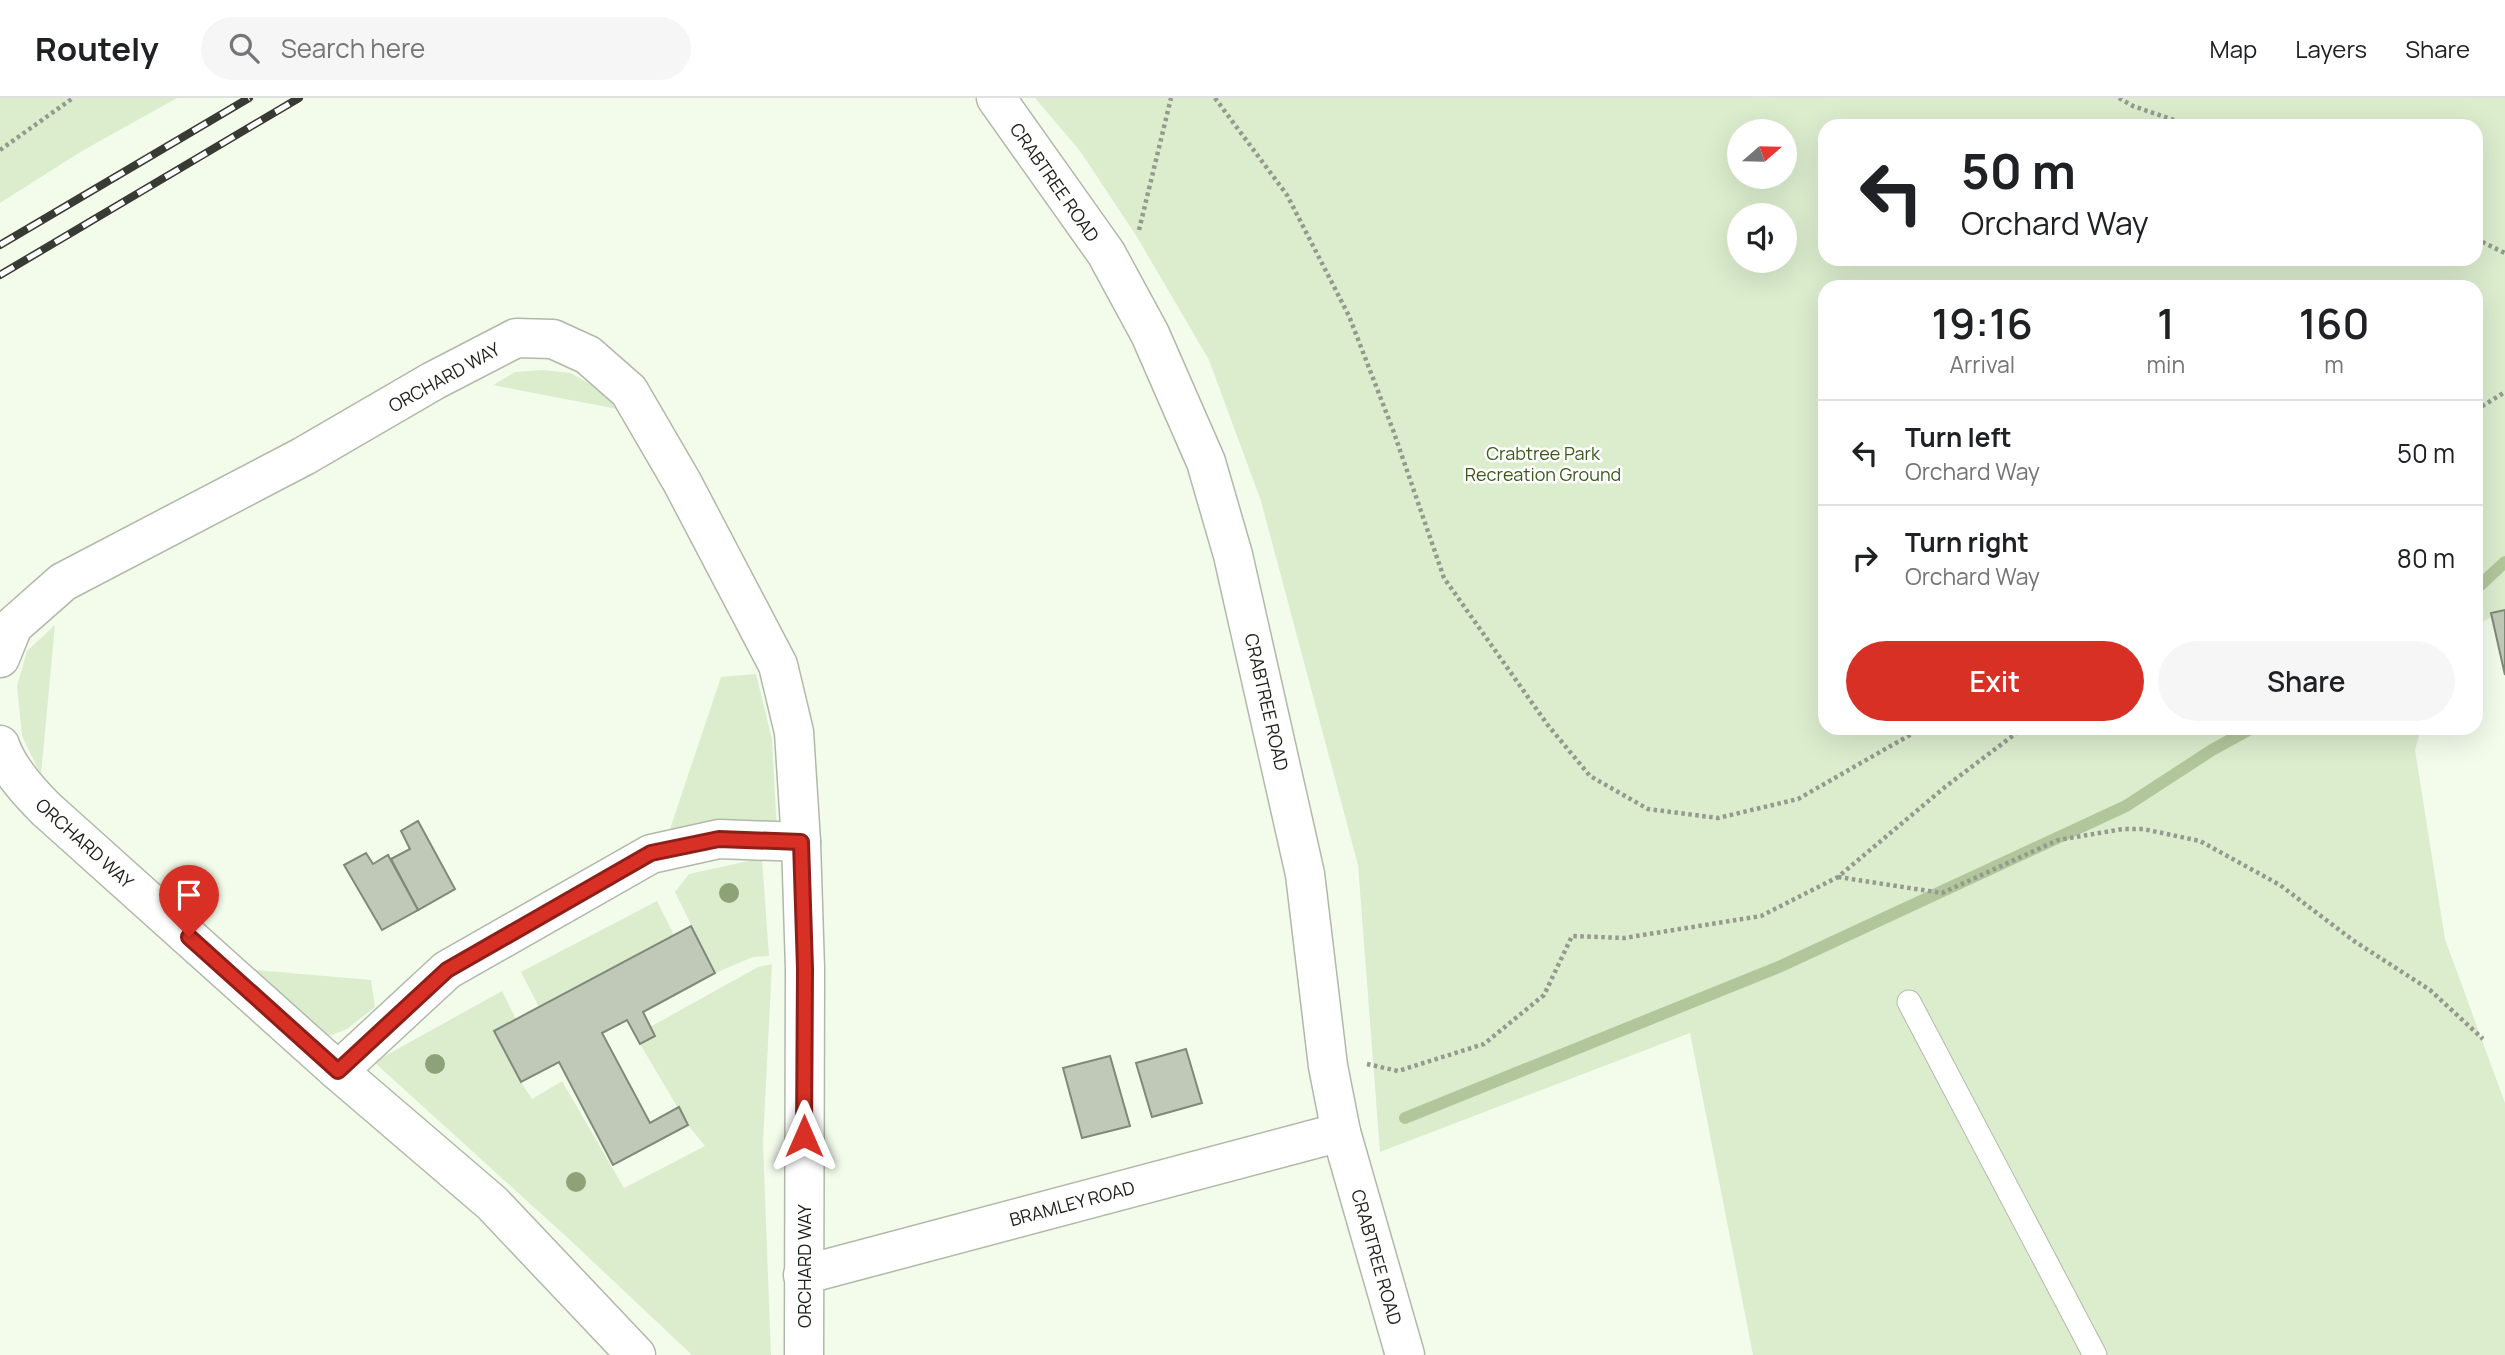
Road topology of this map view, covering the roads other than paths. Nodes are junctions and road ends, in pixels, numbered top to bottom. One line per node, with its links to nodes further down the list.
1 (996, 98): 7 (street, CRABTREE ROAD)
2 (0, 658): 4 (street, ORCHARD WAY)
3 (0, 745): 6 (street, ORCHARD WAY)
4 (801, 842): 6 (street); 8 (street, ORCHARD WAY)
5 (1909, 1002): 12 (lane)
6 (338, 1071): 9 (street, ORCHARD WAY)
7 (1341, 1132): 8 (street, BRAMLEY ROAD); 11 (street, CRABTREE ROAD)
8 (803, 1275): 10 (street, ORCHARD WAY)
9 (636, 1355)
10 (804, 1355)
11 (1405, 1355)
12 (2095, 1355)

